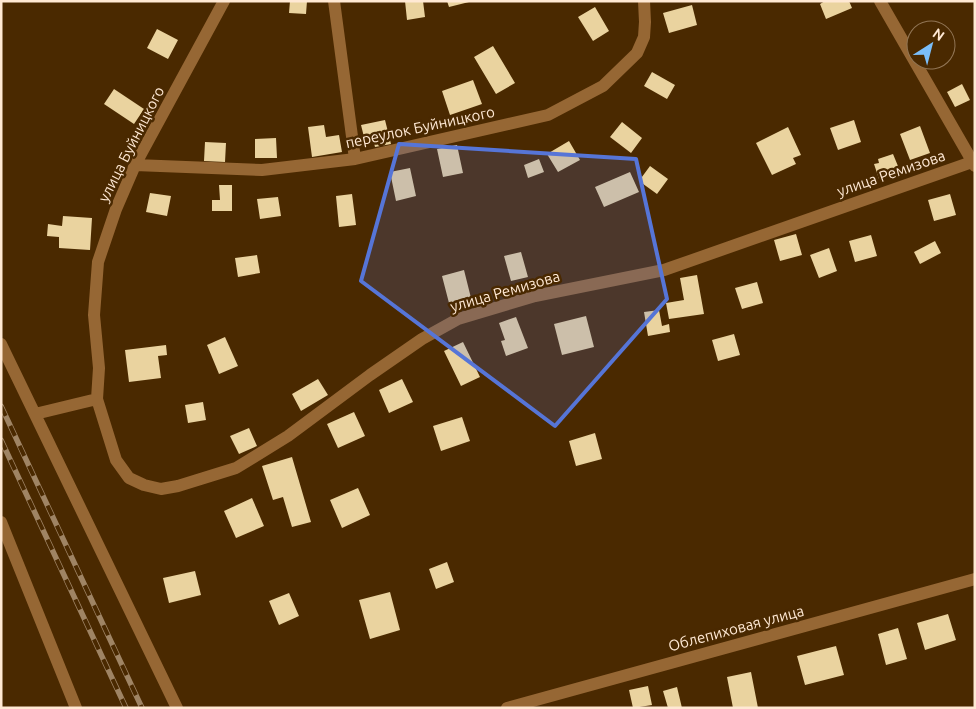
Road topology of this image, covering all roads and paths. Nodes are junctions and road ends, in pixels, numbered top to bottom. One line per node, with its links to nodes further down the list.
1 (224, 1): 7 (street, улица Буйницкого)
2 (334, 1): 5 (street)
3 (644, 1): 5 (street, переулок Буйницкого)
4 (880, 1): 6 (street)
5 (355, 160): 7 (street, переулок Буйницкого)
6 (974, 163): 9 (street, улица Ремизова)
7 (135, 165): 9 (street, улица Буйницкого)
8 (1, 344): 10 (street)
9 (96, 399): 10 (street)
10 (35, 414): 14 (street)
11 (1, 522): 13 (street)
12 (975, 579): 15 (street, Облепиховая улица)
13 (76, 708)
14 (177, 708)
15 (506, 708)

